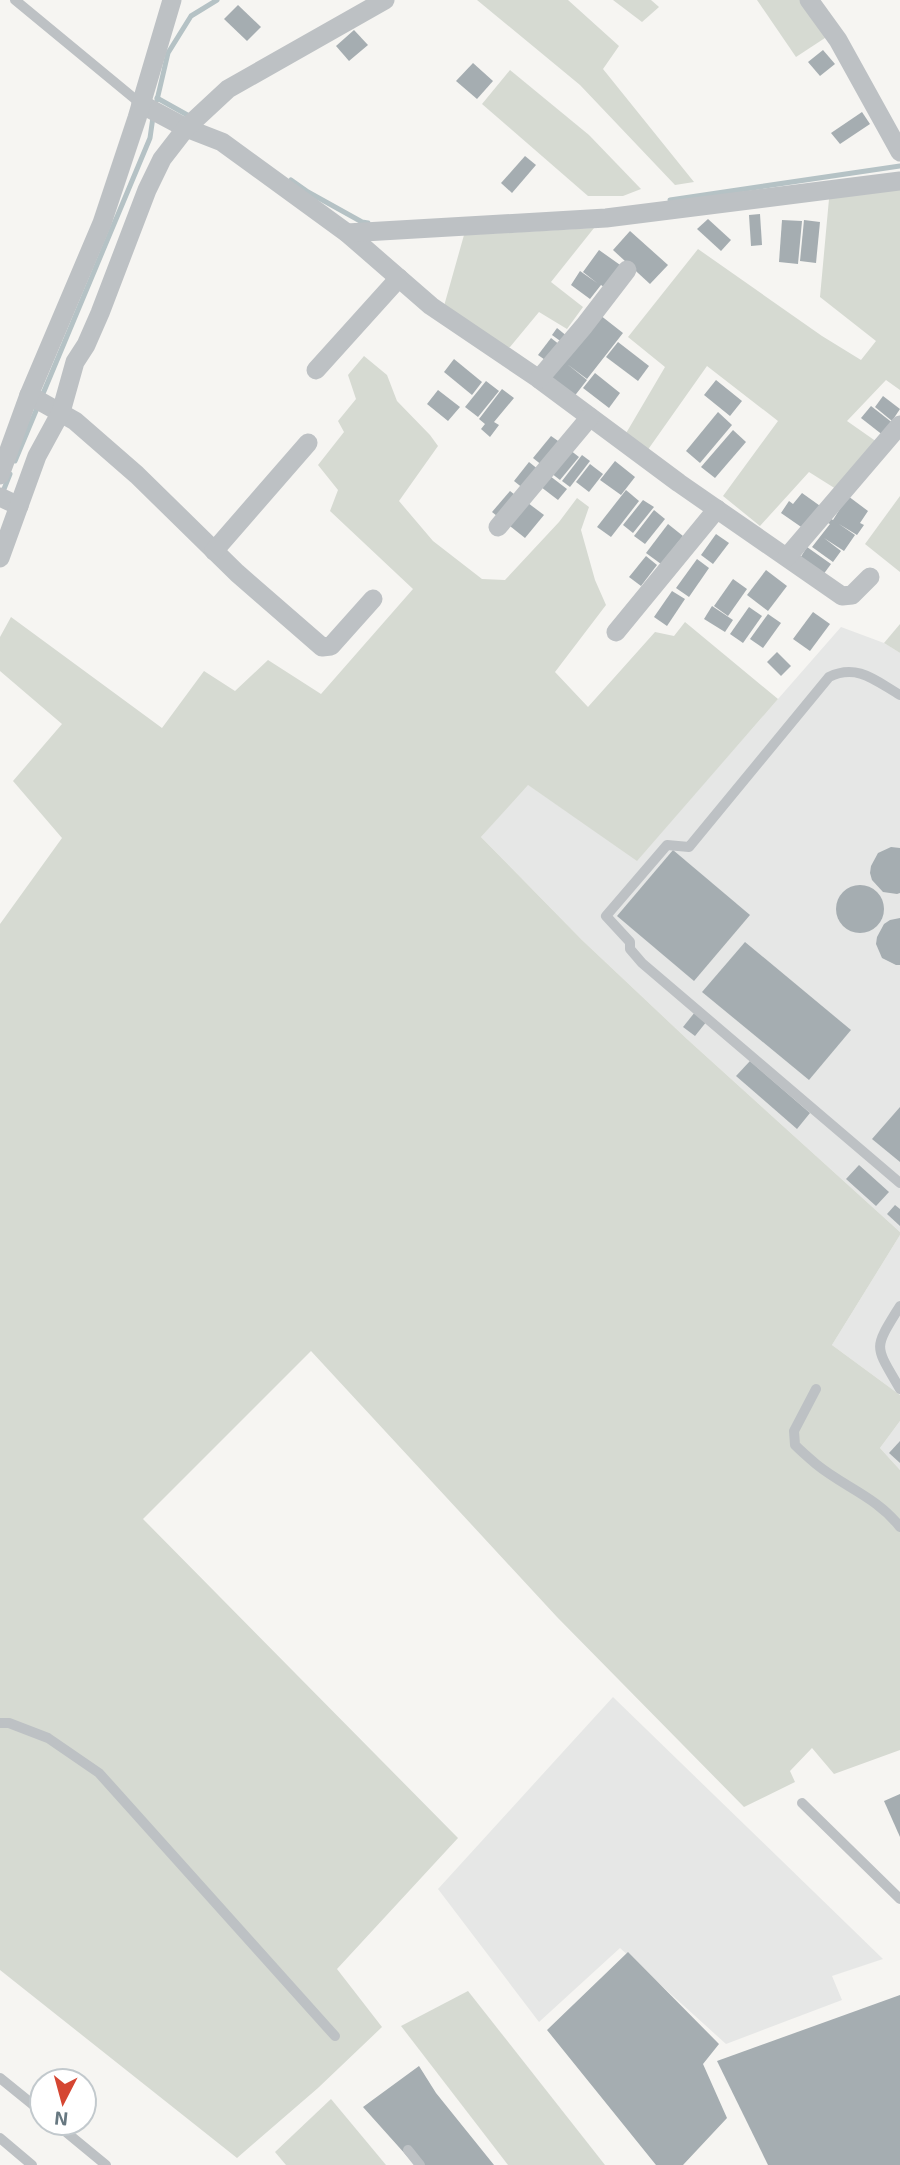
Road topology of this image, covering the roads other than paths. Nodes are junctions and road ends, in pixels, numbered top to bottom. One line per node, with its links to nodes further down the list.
1 (15, 0): 5 (lane)
2 (172, 0): 5 (street)
3 (385, 0): 6 (street)
4 (809, 0): 7 (street)
5 (146, 107): 6 (street); 14 (street)
6 (182, 126): 9 (street); 15 (street)
7 (900, 152)
8 (900, 181): 9 (street)
9 (347, 233): 11 (street)
10 (627, 270): 13 (street)
11 (399, 278): 12 (street); 13 (street)
12 (316, 370)
13 (539, 379): 16 (street)
14 (33, 398): 15 (street); 19 (street)
15 (59, 411): 20 (street); 23 (street)
16 (590, 417): 21 (street); 22 (street)
17 (900, 425): 25 (street)
18 (308, 443): 23 (street)
19 (0, 475)
20 (11, 502): 24 (street)
21 (717, 509): 25 (street); 28 (street)
22 (498, 527)
23 (214, 551): 27 (street)
24 (0, 558)
25 (786, 558): 26 (street)
26 (870, 577)
27 (373, 599)
28 (616, 632)
29 (900, 695): 30 (lane)
30 (900, 1183)
31 (900, 1306): 33 (lane)
32 (816, 1389): 34 (lane)
33 (900, 1389)
34 (900, 1527)
35 (0, 1723): 38 (lane)
36 (802, 1803): 37 (lane)
37 (900, 1899)
38 (335, 2036)
39 (0, 2078): 40 (lane)
40 (28, 2101)
41 (72, 2137): 45 (lane)
42 (1, 2141): 44 (lane)
43 (408, 2150): 46 (lane)
44 (32, 2165)
45 (106, 2165)
46 (420, 2165)

